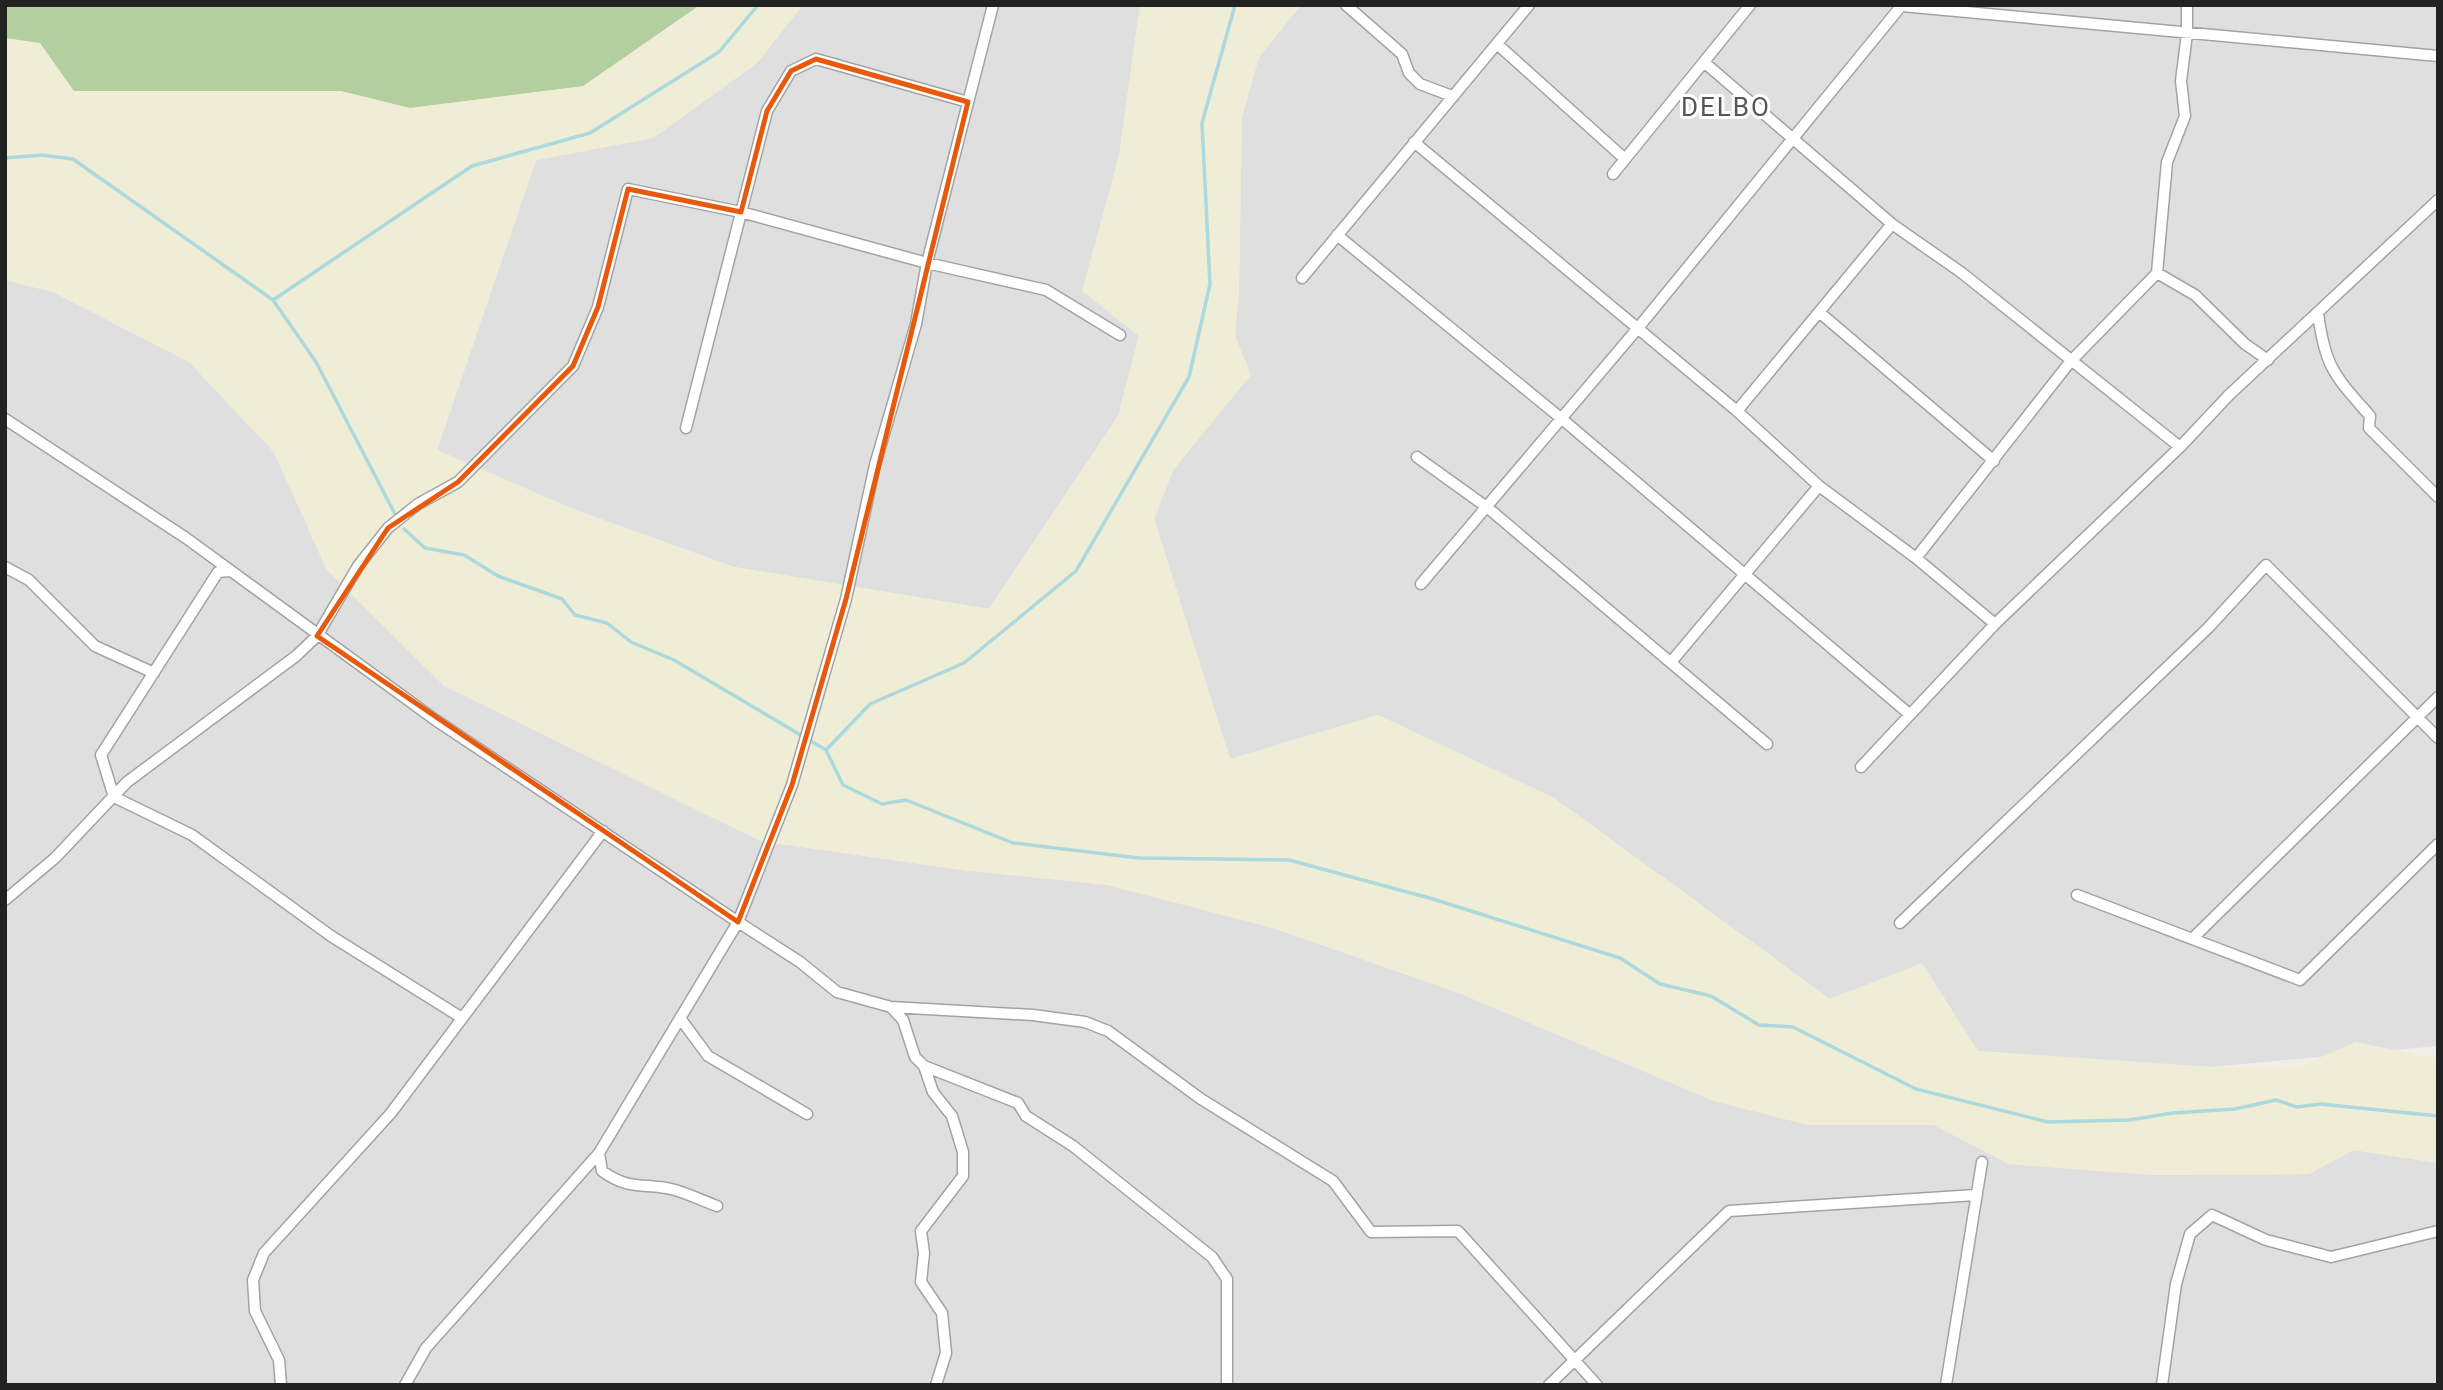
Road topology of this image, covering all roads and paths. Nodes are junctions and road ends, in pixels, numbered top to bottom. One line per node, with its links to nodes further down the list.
1 (993, 5): 12 (street)
2 (1346, 5): 11 (street)
3 (1529, 5): 8 (street)
4 (1750, 5): 10 (street)
5 (2187, 5): 7 (street)
6 (1902, 6): 7 (street); 13 (street)
7 (2187, 34): 9 (street); 22 (street)
8 (1497, 44): 11 (street); 15 (street)
9 (2438, 56)
10 (1705, 62): 13 (street); 15 (street)
11 (1452, 96): 14 (street)
12 (968, 102): 18 (street); 21 (street)
13 (1794, 139): 19 (street); 26 (street)
14 (1415, 142): 20 (street); 26 (street)
15 (1625, 159): 16 (street)
16 (1612, 174)
17 (2438, 200): 25 (street)
18 (741, 212): 21 (street); 33 (street); 46 (street)
19 (1892, 223): 24 (street); 29 (street)
20 (1338, 234): 23 (street); 32 (street)
21 (927, 263): 27 (street); 60 (street)
22 (2157, 273): 28 (street); 29 (street)
23 (1301, 278)
24 (1819, 312): 30 (street); 36 (street)
25 (2318, 313): 28 (street); 38 (street)
26 (1638, 328): 30 (street); 32 (street)
27 (1120, 335)
28 (2268, 360): 34 (street)
29 (2070, 362): 34 (street); 36 (street)
30 (1737, 411): 37 (street)
31 (5, 419): 42 (street)
32 (1562, 419): 39 (street); 43 (street)
33 (686, 428)
34 (2180, 447): 45 (street)
35 (1417, 457): 39 (street)
36 (1994, 461): 40 (street)
37 (1819, 486): 40 (street); 43 (street)
38 (2438, 497)
39 (1488, 508): 44 (street); 47 (street)
40 (1916, 558): 45 (street)
41 (5, 567): 48 (street)
42 (231, 571): 46 (street); 48 (street)
43 (1745, 573): 47 (street); 50 (street)
44 (1421, 584)
45 (1995, 624): 50 (street)
46 (317, 636): 55 (street); 56 (street)
47 (1671, 662): 53 (street)
48 (153, 673): 55 (street)
49 (2438, 697): 51 (street)
50 (1908, 713): 54 (street)
51 (2416, 718): 52 (street); 61 (street); 62 (street)
52 (2438, 738)
53 (1767, 744)
54 (1861, 768)
55 (114, 797): 59 (street); 64 (street)
56 (603, 831): 60 (street); 64 (street)
57 (2438, 844): 62 (street)
58 (2077, 895): 62 (street)
59 (5, 900)
60 (738, 922): 63 (street); 65 (street)
61 (1900, 923)
62 (2193, 938)
63 (891, 1007): 66 (street); 73 (street)
64 (462, 1018): 74 (street)
65 (680, 1018): 67 (street); 68 (street)
66 (924, 1066): 76 (street); 77 (street)
67 (807, 1114)
68 (599, 1153): 71 (street); 75 (street)
69 (1982, 1162): 70 (street)
70 (1976, 1195): 73 (street); 80 (street)
71 (717, 1206)
72 (2438, 1231): 81 (street)
73 (1574, 1359): 78 (street); 79 (street)
74 (281, 1385)
75 (405, 1385)
76 (936, 1385)
77 (1227, 1385)
78 (1549, 1385)
79 (1597, 1385)
80 (1946, 1385)
81 (2162, 1385)

